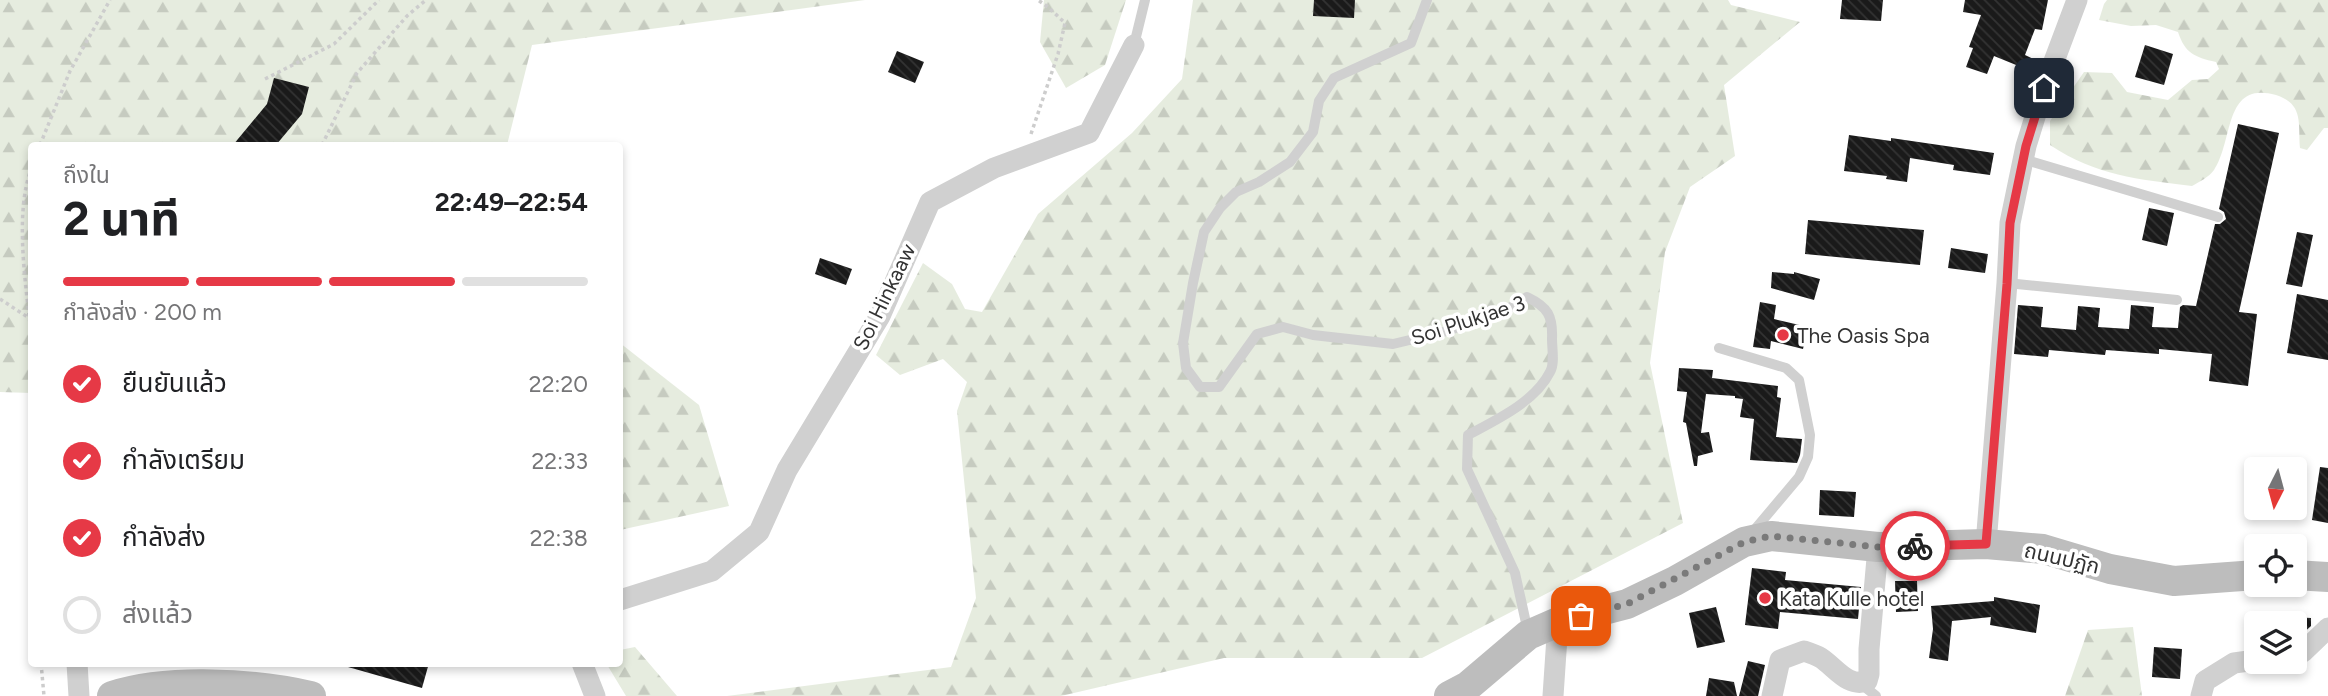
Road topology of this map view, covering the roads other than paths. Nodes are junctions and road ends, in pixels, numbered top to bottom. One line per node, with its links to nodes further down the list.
1 (1145, 0): 4 (lane, Soi Hinkaaw)
2 (1427, 0): 19 (lane, Soi Plukjae 3)
3 (2077, 0): 5 (street)
4 (1133, 45): 16 (street, Soi Hinkaaw)
5 (2023, 159): 6 (lane); 7 (street)
6 (2218, 217)
7 (2007, 284): 8 (lane); 11 (street)
8 (2177, 300)
9 (1719, 348): 10 (lane)
10 (1744, 542): 12 (main road, ถนนปฏัก); 17 (main road, ถนนปฏัก)
11 (1986, 544): 12 (main road, ถนนปฏัก); 13 (main road, ถนนปฏัก)
12 (1878, 547): 24 (street)
13 (2244, 576)
14 (2307, 576): 15 (main road)
15 (2328, 578)
16 (623, 599)
17 (1558, 622): 19 (main road, ถนนปฏัก); 30 (street)
18 (2328, 628): 20 (street)
19 (1528, 635): 29 (main road, ถนนปฏัก)
20 (2307, 648)
21 (2244, 662): 32 (street)
22 (77, 667): 25 (street)
23 (584, 667): 28 (street)
24 (1868, 690): 31 (street)
25 (79, 696)
26 (112, 696): 27 (main road)
27 (311, 696)
28 (596, 696)
29 (1449, 696)
30 (1553, 696)
31 (1772, 696)
32 (2201, 696)

